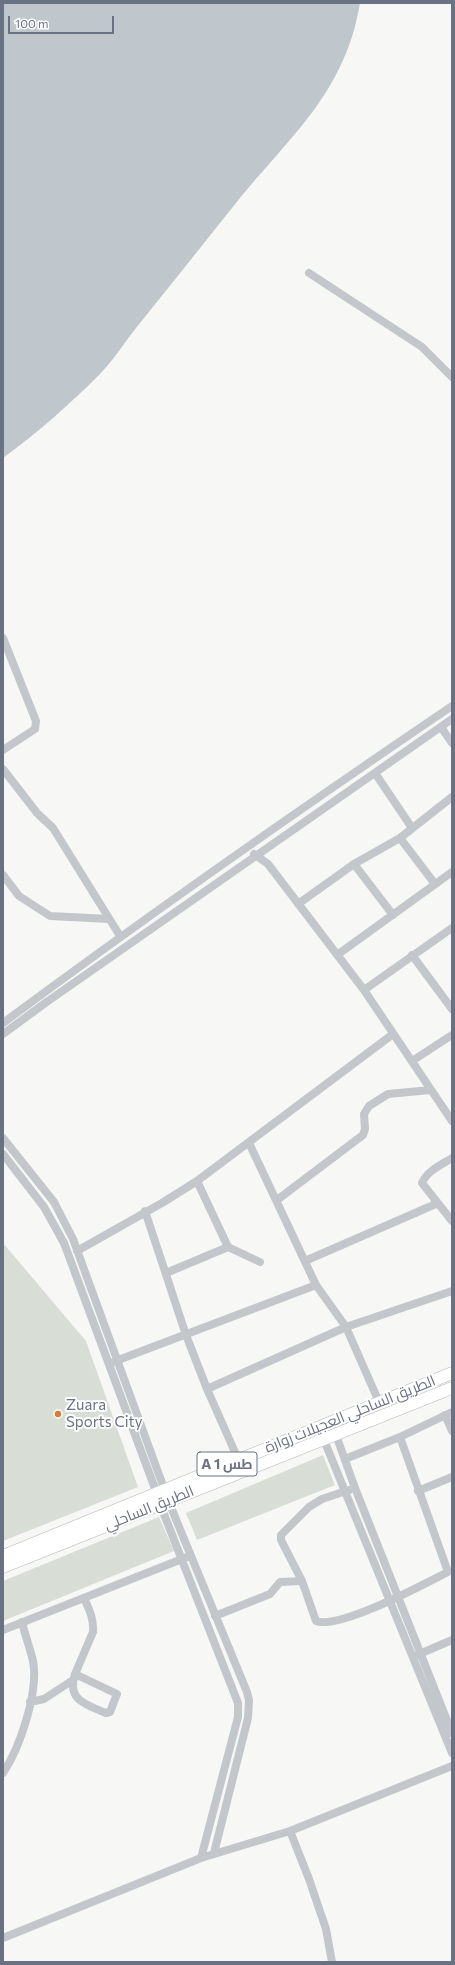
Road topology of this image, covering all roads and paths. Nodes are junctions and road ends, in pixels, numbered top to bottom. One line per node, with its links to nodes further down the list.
1 (309, 273): 2 (street)
2 (452, 377)
3 (3, 638): 8 (street)
4 (452, 706): 14 (street)
5 (452, 719): 6 (street)
6 (441, 727): 7 (street); 10 (street)
7 (452, 742)
8 (3, 750)
9 (3, 768): 22 (street)
10 (376, 773): 12 (street); 15 (street)
11 (452, 797): 12 (street)
12 (412, 828): 13 (street)
13 (400, 838): 16 (street); 19 (street)
14 (248, 847): 15 (street); 24 (street)
15 (256, 856): 20 (street); 30 (street)
16 (354, 864): 20 (street); 21 (street)
17 (452, 872): 19 (street)
18 (3, 875): 22 (street)
19 (434, 884): 21 (street)
20 (298, 904): 25 (street)
21 (392, 915): 25 (street)
22 (109, 919): 24 (street)
23 (452, 928): 26 (street)
24 (120, 936): 29 (street)
25 (337, 955): 27 (street)
26 (412, 956): 27 (street); 28 (street)
27 (364, 990): 31 (street)
28 (452, 1009)
29 (3, 1023)
30 (3, 1034)
31 (393, 1034): 33 (street); 37 (street)
32 (452, 1035): 33 (street)
33 (412, 1062): 34 (street)
34 (431, 1090): 35 (street); 41 (street)
35 (452, 1121)
36 (3, 1138): 43 (street)
37 (249, 1143): 40 (street); 41 (street)
38 (3, 1154): 45 (street)
39 (452, 1158): 42 (street)
40 (197, 1181): 44 (street); 47 (street)
41 (277, 1200): 49 (street)
42 (438, 1203): 46 (street); 49 (street)
43 (58, 1211): 45 (street); 48 (street)
44 (145, 1211): 48 (street); 51 (street)
45 (49, 1215): 57 (street)
46 (452, 1221)
47 (228, 1247): 50 (street); 51 (street)
48 (77, 1251): 56 (street)
49 (305, 1261): 52 (street)
50 (260, 1262)
51 (166, 1273): 55 (street)
52 (316, 1285): 54 (street); 55 (street)
53 (452, 1291): 54 (street)
54 (346, 1327): 60 (street); 61 (street)
55 (186, 1335): 56 (street); 60 (street)
56 (118, 1361): 57 (street); 73 (street)
57 (108, 1364): 73 (street)
58 (452, 1373): 61 (highway, الطريق الساحلي العجيلات زوارة / A 1 طس)
59 (452, 1388): 64 (highway, الطريق الساحلي / A 1 طس)
60 (207, 1389): 68 (street)
61 (379, 1402): 68 (highway, الطريق الساحلي العجيلات زوارة / A 1 طس)
62 (448, 1414): 63 (street); 65 (street)
63 (452, 1431)
64 (336, 1434): 66 (highway, الطريق الساحلي / A 1 طس); 67 (street)
65 (400, 1437): 67 (street); 72 (street)
66 (324, 1440): 71 (street); 73 (highway, الطريق الساحلي / A 1 طس)
67 (345, 1459): 70 (street)
68 (238, 1460): 73 (highway, الطريق الساحلي العجيلات زوارة / A 1 طس)
69 (452, 1477): 72 (street)
70 (355, 1488): 71 (street); 78 (street)
71 (345, 1491): 80 (street); 81 (street)
72 (418, 1491): 79 (street)
73 (163, 1497): 74 (highway, الطريق الساحلي العجيلات زوارة / A 1 طس); 75 (street); 76 (street); 77 (highway, الطريق الساحلي / A 1 طس)
74 (3, 1556)
75 (191, 1556): 76 (street); 84 (street)
76 (182, 1559): 82 (street); 88 (street)
77 (3, 1567)
78 (387, 1570): 80 (street); 83 (street)
79 (450, 1571): 83 (street)
80 (379, 1573): 83 (street)
81 (302, 1581): 83 (street); 84 (street)
82 (84, 1598): 85 (street); 91 (street)
83 (394, 1598): 90 (street)
84 (215, 1616): 86 (street)
85 (22, 1622): 87 (street); 92 (street)
86 (219, 1627): 88 (street); 98 (street)
87 (3, 1630)
88 (210, 1631): 99 (street)
89 (452, 1640): 90 (street)
90 (417, 1655): 93 (street); 94 (street)
91 (74, 1677): 91 (street); 92 (street)
92 (30, 1702): 96 (street)
93 (452, 1733)
94 (452, 1752)
95 (451, 1764): 97 (street)
96 (3, 1773)
97 (290, 1831): 98 (street); 101 (street)
98 (214, 1853): 99 (street)
99 (201, 1858): 100 (street)
100 (3, 1938)
101 (332, 1962)

